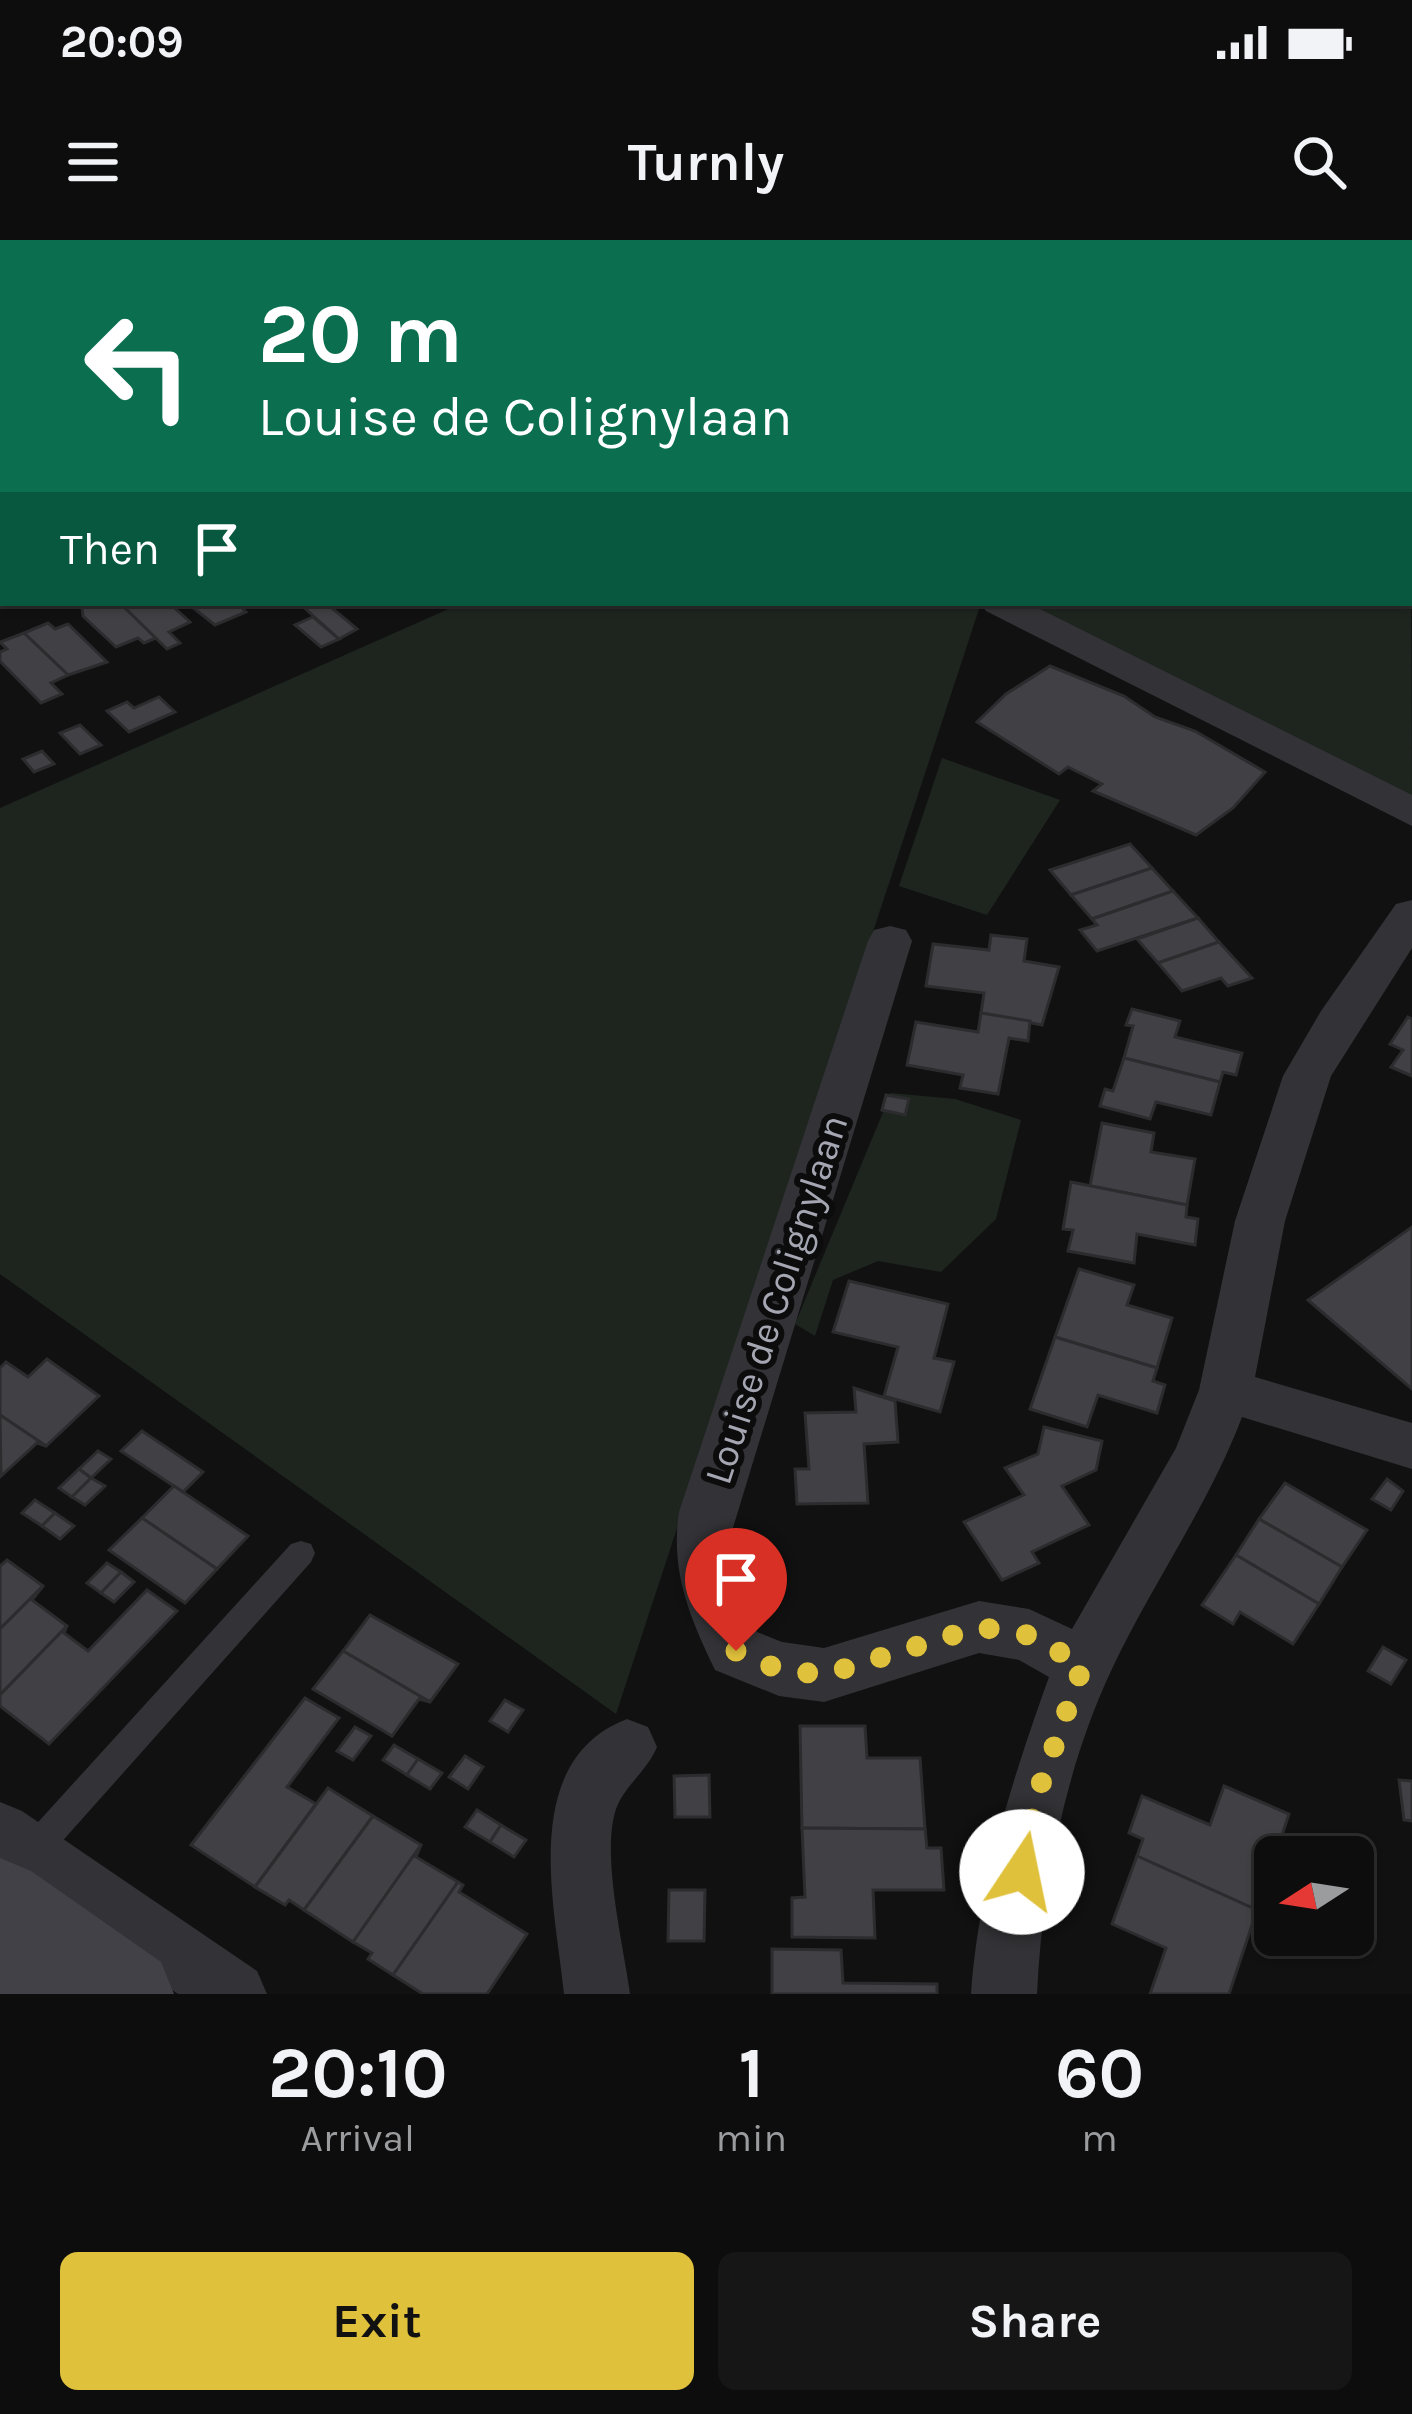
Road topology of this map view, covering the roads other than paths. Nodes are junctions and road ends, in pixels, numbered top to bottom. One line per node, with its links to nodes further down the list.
1 (1005, 606): 2 (street)
2 (1412, 812)
3 (1412, 915): 5 (street)
4 (890, 941): 8 (street, Louise de Colignylaan)
5 (1226, 1390): 6 (street); 8 (street)
6 (1412, 1446)
7 (301, 1553): 10 (lane)
8 (1083, 1665): 16 (street)
9 (627, 1747): 15 (street)
10 (10, 1862): 13 (street); 14 (street)
11 (0, 1975): 12 (street)
12 (26, 1994)
13 (129, 1994)
14 (235, 1994)
15 (597, 1994)
16 (1004, 1994)

